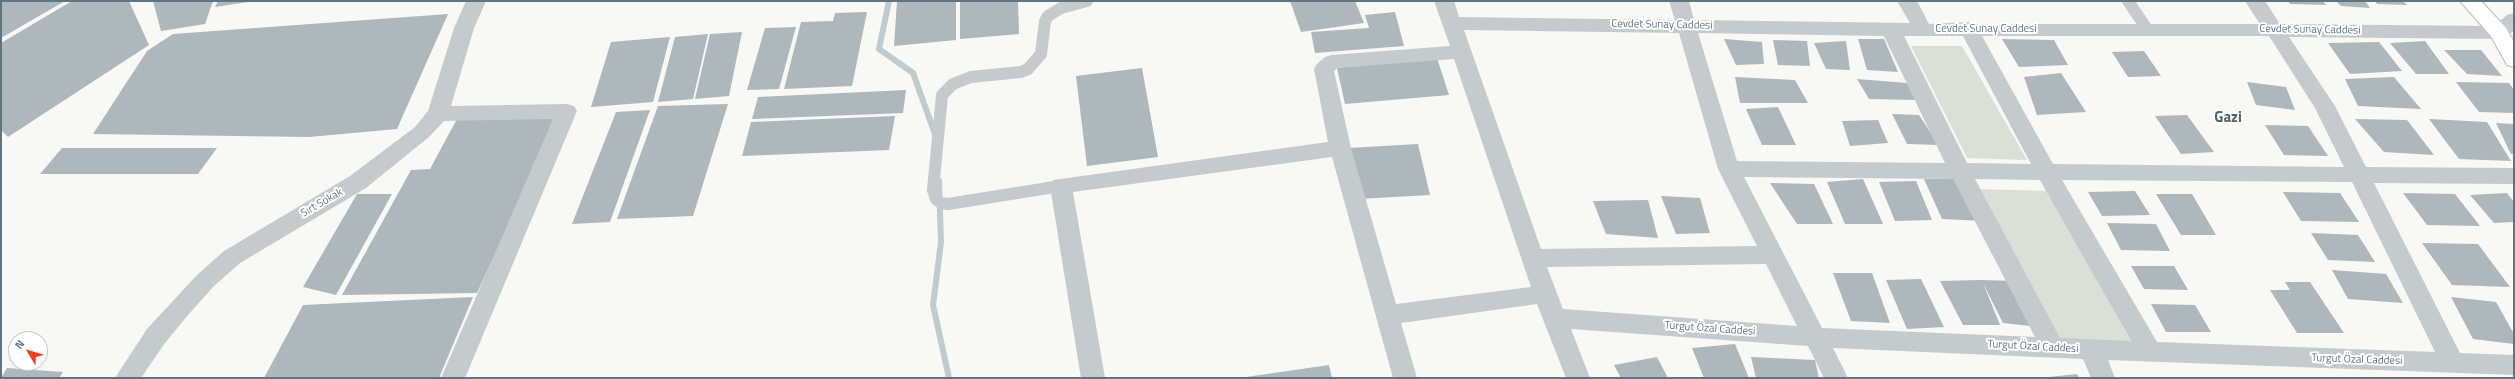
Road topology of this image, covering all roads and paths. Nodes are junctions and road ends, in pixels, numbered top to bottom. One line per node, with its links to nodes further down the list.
1 (476, 1): 20 (street, Sırt Sokak)
2 (1087, 1): 27 (lane)
3 (1444, 1): 10 (street)
4 (1679, 1): 11 (street)
5 (1907, 1): 15 (street)
6 (2128, 1): 14 (lane)
7 (2254, 1): 16 (street)
8 (2470, 1): 17 (street)
9 (2514, 19): 17 (street)
10 (1451, 23): 11 (street, Cevdet Sunay Caddesi); 18 (street)
11 (1686, 25): 13 (street, Cevdet Sunay Caddesi); 22 (street)
12 (1968, 28): 14 (street, Cevdet Sunay Caddesi); 15 (street, Cevdet Sunay Caddesi); 24 (street)
13 (1891, 29): 15 (street, Cevdet Sunay Caddesi); 23 (street)
14 (2147, 29): 16 (street, Cevdet Sunay Caddesi)
15 (1923, 30)
16 (2274, 30): 17 (street, Cevdet Sunay Caddesi); 25 (street)
17 (2499, 33): 19 (street)
18 (1462, 52): 21 (street); 29 (street)
19 (2514, 60)
20 (438, 114): 39 (street, Sırt Sokak); 40 (street)
21 (1340, 148): 27 (street); 31 (street)
22 (1729, 168): 23 (street); 28 (street)
23 (1960, 172): 24 (street); 34 (street)
24 (2047, 173): 25 (street); 36 (street)
25 (2360, 173): 26 (street); 37 (street)
26 (2514, 176)
27 (1061, 186): 41 (street)
28 (1773, 254): 29 (street); 33 (street)
29 (1532, 258): 30 (street)
30 (1545, 294): 31 (street); 32 (street)
31 (1388, 315): 42 (street)
32 (1553, 318): 33 (street, Turgut Özal Caddesi); 43 (street)
33 (1814, 337): 34 (street, Turgut Özal Caddesi); 44 (street)
34 (2053, 348): 35 (street, Turgut Özal Caddesi)
35 (2091, 349): 36 (street, Turgut Özal Caddesi); 45 (street)
36 (2150, 352): 37 (street, Turgut Özal Caddesi)
37 (2453, 363): 38 (street, Turgut Özal Caddesi)
38 (2514, 365)
39 (127, 378)
40 (454, 378)
41 (1094, 378)
42 (1405, 378)
43 (1578, 378)
44 (1836, 378)
45 (2103, 378)

